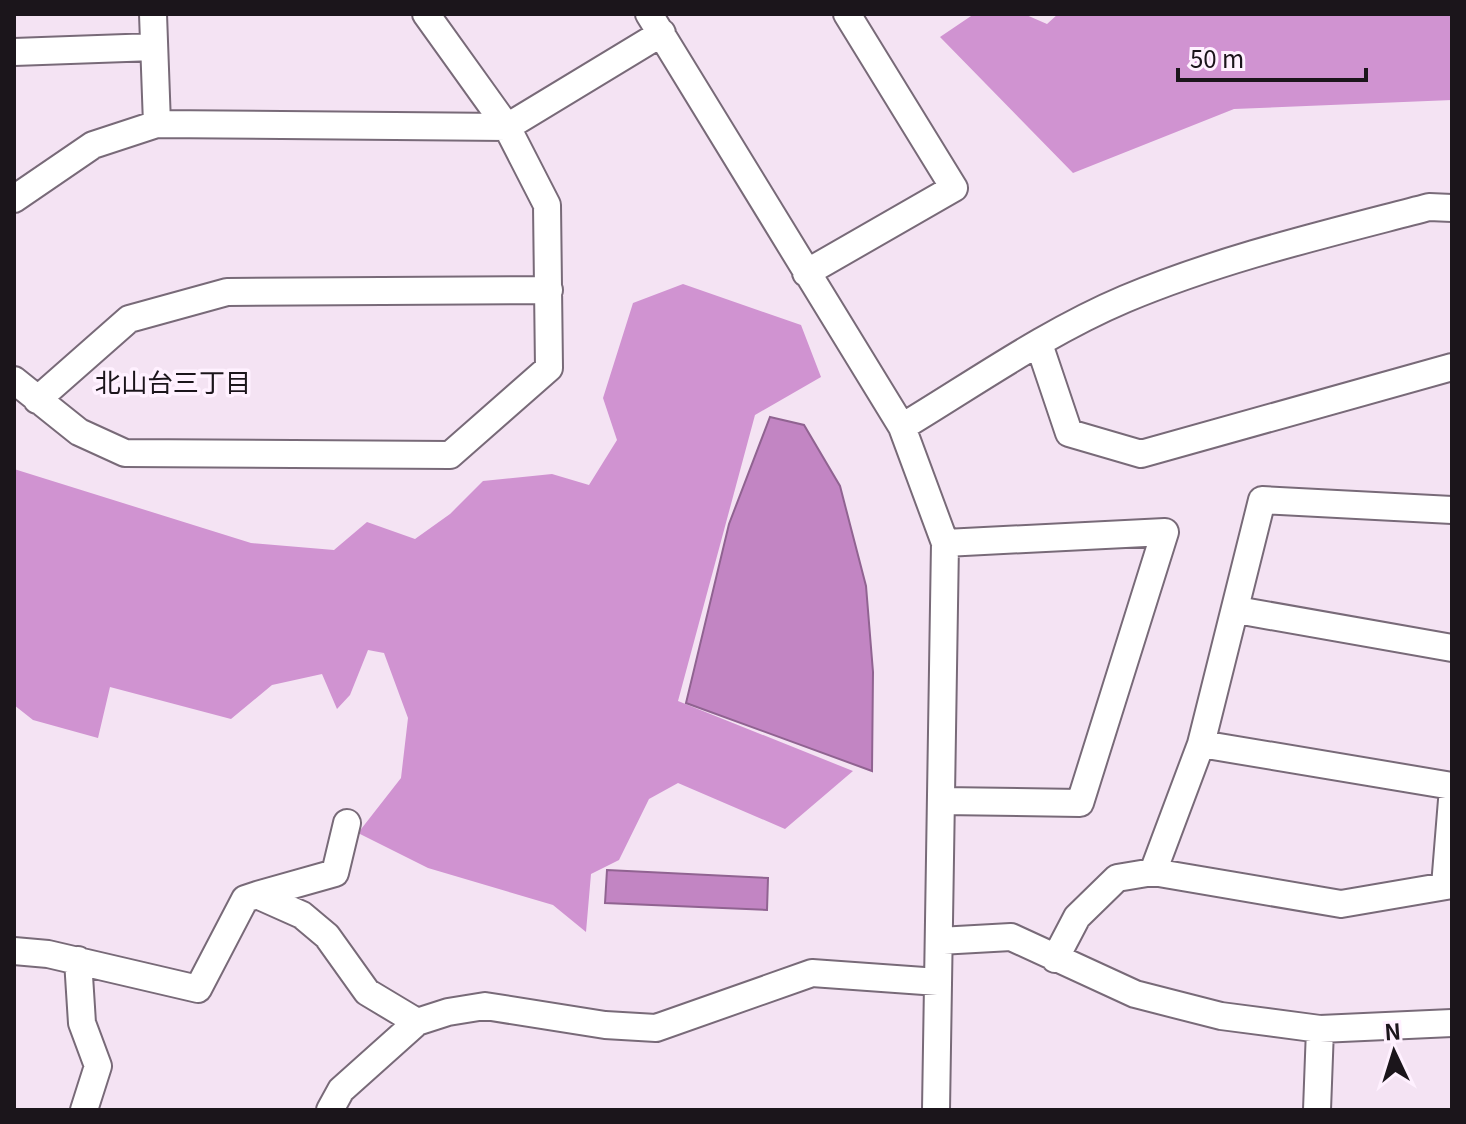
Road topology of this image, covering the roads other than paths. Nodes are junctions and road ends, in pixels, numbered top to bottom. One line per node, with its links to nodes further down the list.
1 (153, 14): 5 (street)
2 (426, 14): 8 (street)
3 (847, 14): 11 (street)
4 (656, 23): 8 (street); 11 (street)
5 (154, 47): 6 (street); 7 (street)
6 (14, 52)
7 (157, 124): 8 (street); 9 (street)
8 (507, 127): 12 (street)
9 (14, 199)
10 (1452, 208): 13 (street)
11 (806, 273): 17 (street)
12 (549, 290): 16 (street); 16 (street)
13 (1039, 344): 14 (street); 17 (street)
14 (1452, 367)
15 (14, 380): 16 (street)
16 (37, 400)
17 (902, 427): 19 (street)
18 (1452, 510): 20 (street)
19 (945, 543): 25 (street); 25 (street)
20 (1237, 610): 21 (street); 22 (street)
21 (1452, 648)
22 (1201, 744): 23 (street); 27 (street)
23 (1452, 786)
24 (1452, 800): 28 (street)
25 (942, 801): 30 (street)
26 (347, 823): 29 (street)
27 (1153, 872): 28 (street); 32 (street)
28 (1448, 886)
29 (257, 895): 33 (street); 35 (street)
30 (939, 941): 32 (street); 34 (street)
31 (14, 951): 33 (street)
32 (1055, 959): 37 (street)
33 (78, 960): 38 (street)
34 (938, 982): 35 (street); 40 (street)
35 (417, 1022): 39 (street)
36 (1452, 1023): 37 (street)
37 (1320, 1029): 42 (street)
38 (84, 1110)
39 (330, 1110)
40 (936, 1110): 41 (street)
41 (945, 1110)
42 (1317, 1110)

